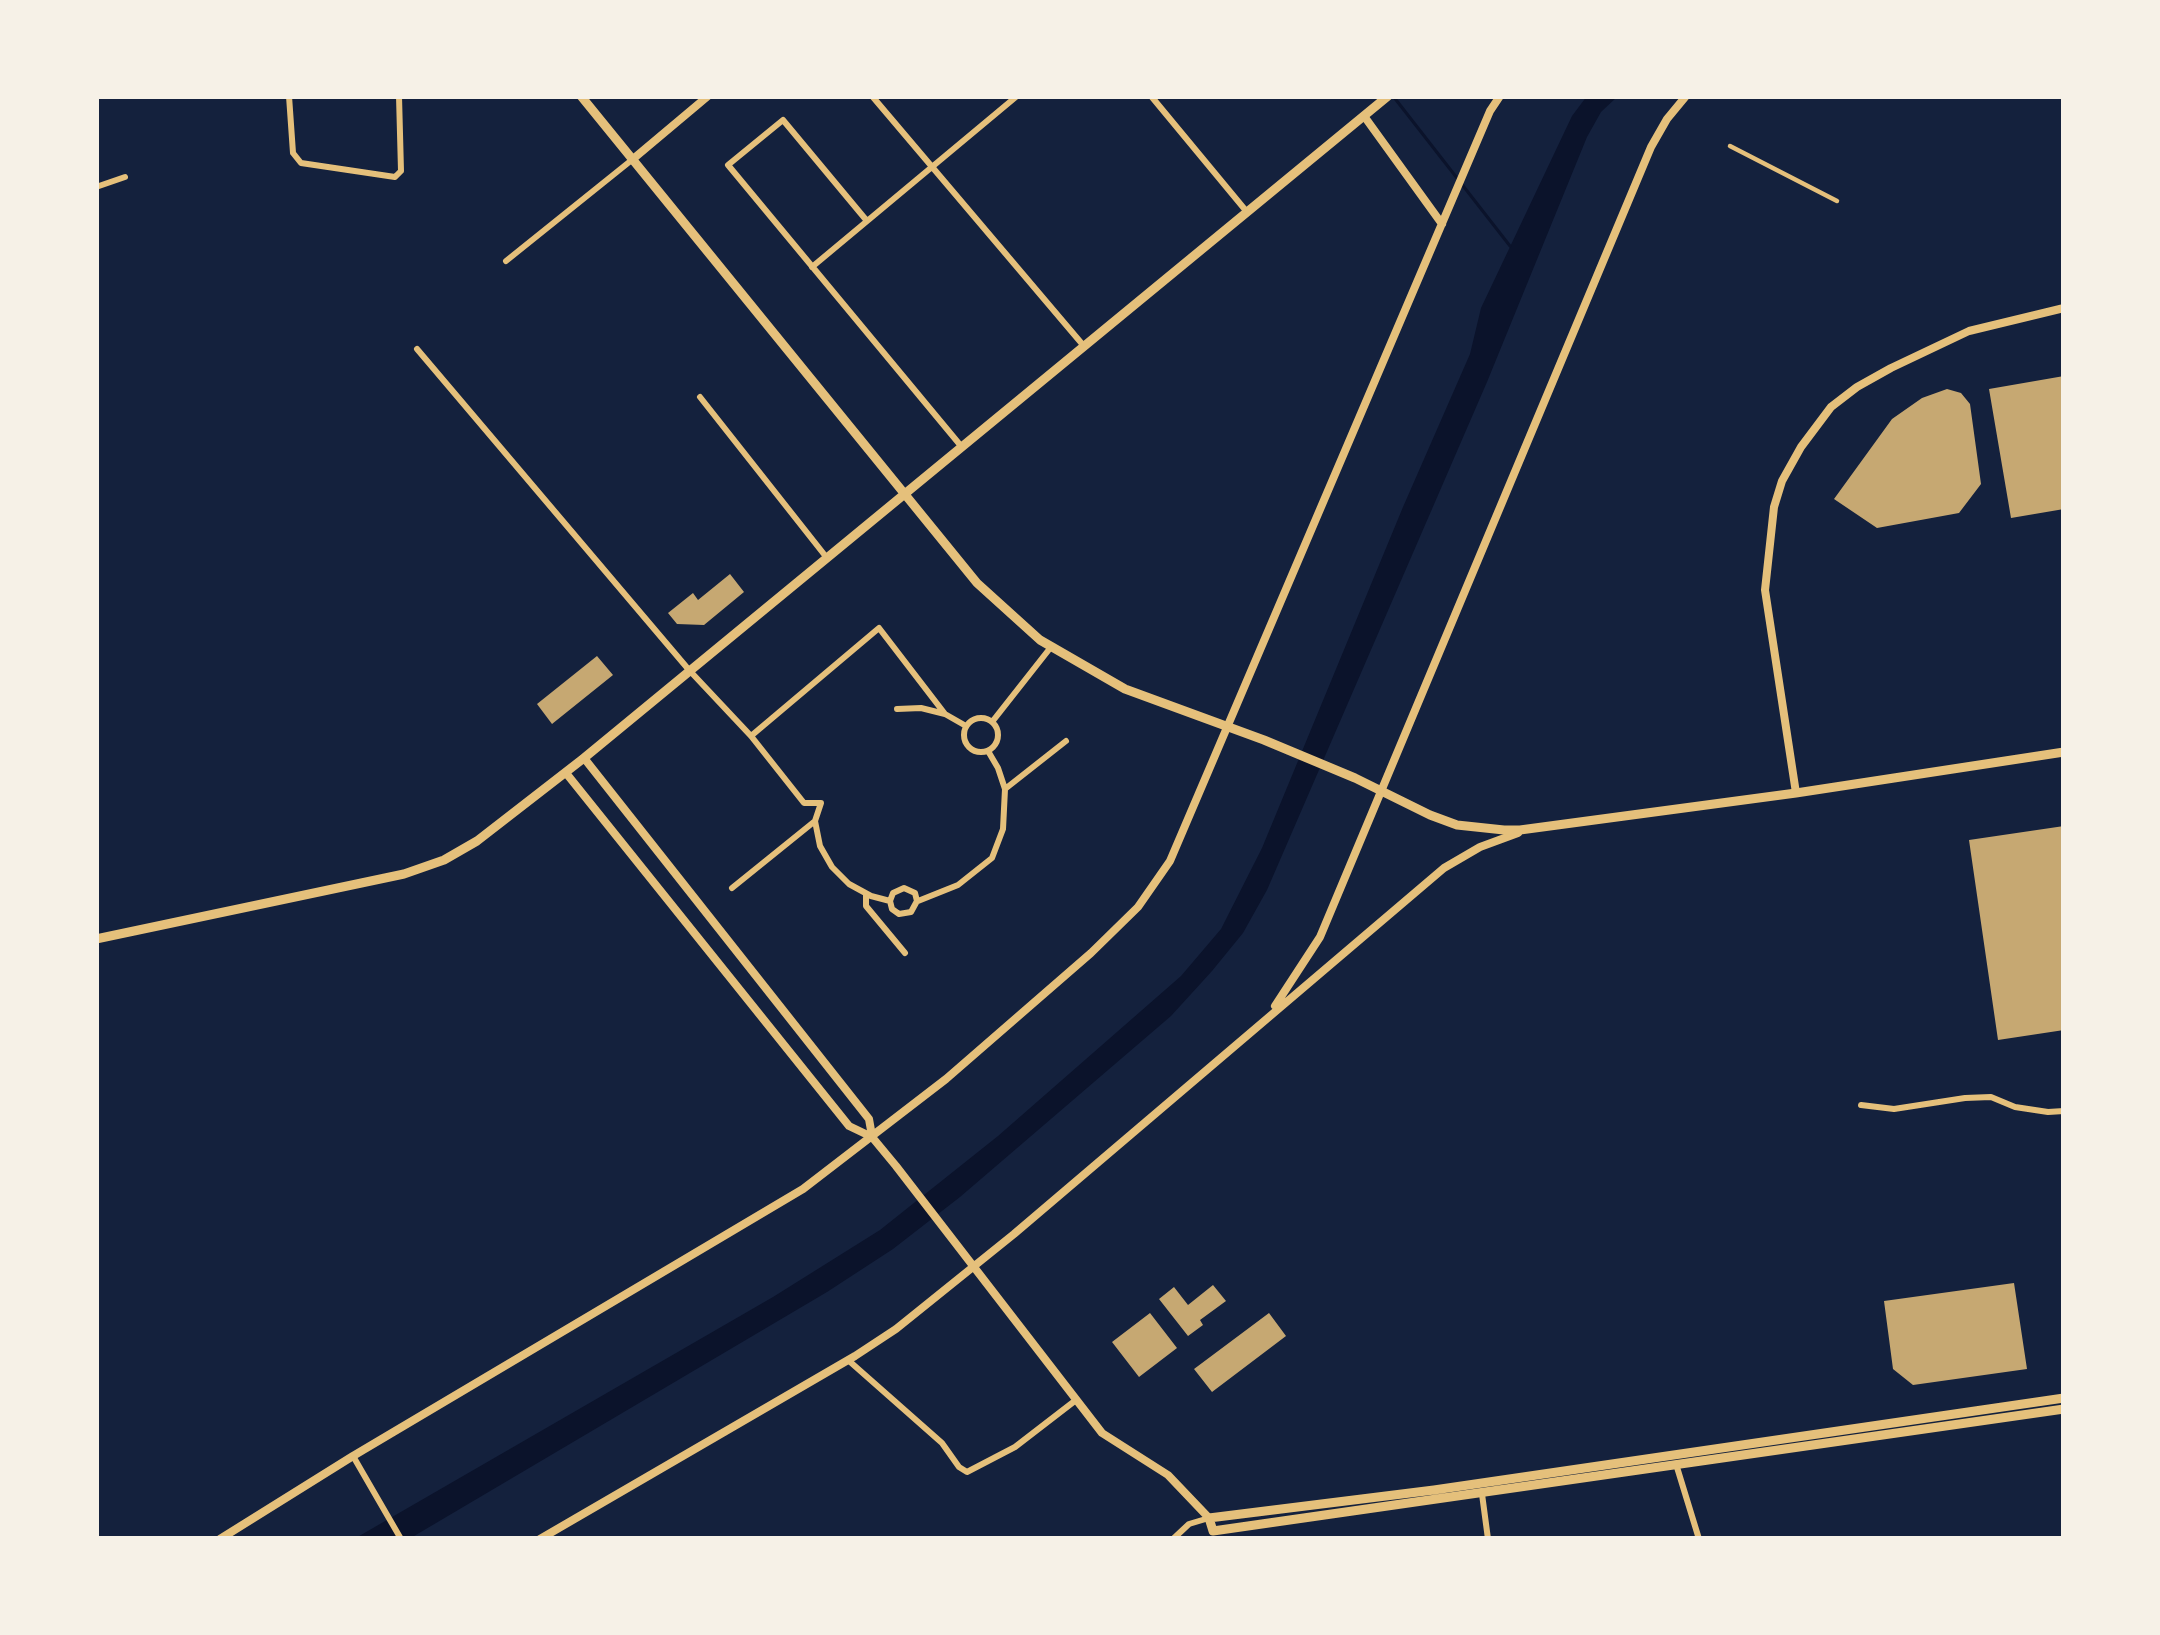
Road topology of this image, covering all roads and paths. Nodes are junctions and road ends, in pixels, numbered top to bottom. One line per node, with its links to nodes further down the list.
1 (290, 96): 2 (street)
2 (399, 96)
3 (581, 96): 13 (main road)
4 (709, 96): 13 (street)
5 (872, 96): 14 (street)
6 (1017, 96): 14 (street)
7 (1151, 96): 18 (street)
8 (1388, 96): 11 (main road)
9 (1500, 96): 20 (street)
10 (1686, 96): 44 (street)
11 (1367, 113): 18 (main road); 20 (street)
12 (1730, 146): 17 (street)
13 (633, 159): 21 (street); 28 (main road)
14 (932, 167): 19 (street); 24 (street)
15 (124, 177): 16 (street)
16 (96, 187)
17 (1837, 201)
18 (1247, 212): 24 (main road)
19 (867, 221): 22 (street); 22 (street)
20 (1443, 221): 36 (street)
21 (506, 261)
22 (812, 267): 27 (street)
23 (2064, 308): 45 (street)
24 (1084, 346): 27 (main road)
25 (417, 349): 31 (street)
26 (700, 397): 29 (street)
27 (962, 448): 28 (main road)
28 (905, 494): 29 (main road); 30 (main road)
29 (827, 558): 31 (main road)
30 (1051, 646): 34 (street); 36 (main road)
31 (689, 670): 37 (street); 41 (main road)
32 (897, 709): 33 (street)
33 (945, 714): 35 (street); 37 (street)
34 (992, 722): 35 (street); 39 (street)
35 (966, 726): 39 (street)
36 (1228, 726): 44 (main road); 57 (street)
37 (751, 736): 46 (street)
38 (1066, 741): 43 (street)
39 (988, 751): 43 (street)
40 (2064, 752): 45 (main road)
41 (584, 758): 42 (main road); 57 (street)
42 (566, 773): 52 (main road); 57 (street)
43 (1005, 790): 51 (street)
44 (1381, 791): 47 (main road); 54 (street)
45 (1796, 793): 47 (main road)
46 (815, 821): 48 (street); 49 (street)
47 (1531, 829): 54 (street)
48 (731, 888)
49 (866, 894): 50 (street); 53 (street)
50 (890, 901): 51 (street); 51 (street)
51 (917, 902)
52 (96, 939)
53 (905, 953)
54 (1261, 1023): 58 (street)
55 (1861, 1106): 56 (street)
56 (2064, 1111)
57 (872, 1137): 58 (street); 63 (street)
58 (974, 1266): 59 (street); 61 (street)
59 (848, 1360): 61 (street); 69 (street)
60 (2064, 1398): 66 (main road)
61 (1076, 1399): 66 (street)
62 (2064, 1409): 64 (main road)
63 (353, 1456): 67 (street); 68 (street)
64 (1676, 1465): 65 (main road); 72 (street)
65 (1482, 1494): 66 (main road); 71 (street)
66 (1209, 1517): 70 (street)
67 (220, 1539)
68 (401, 1539)
69 (540, 1539)
70 (1173, 1539)
71 (1488, 1539)
72 (1699, 1539)

